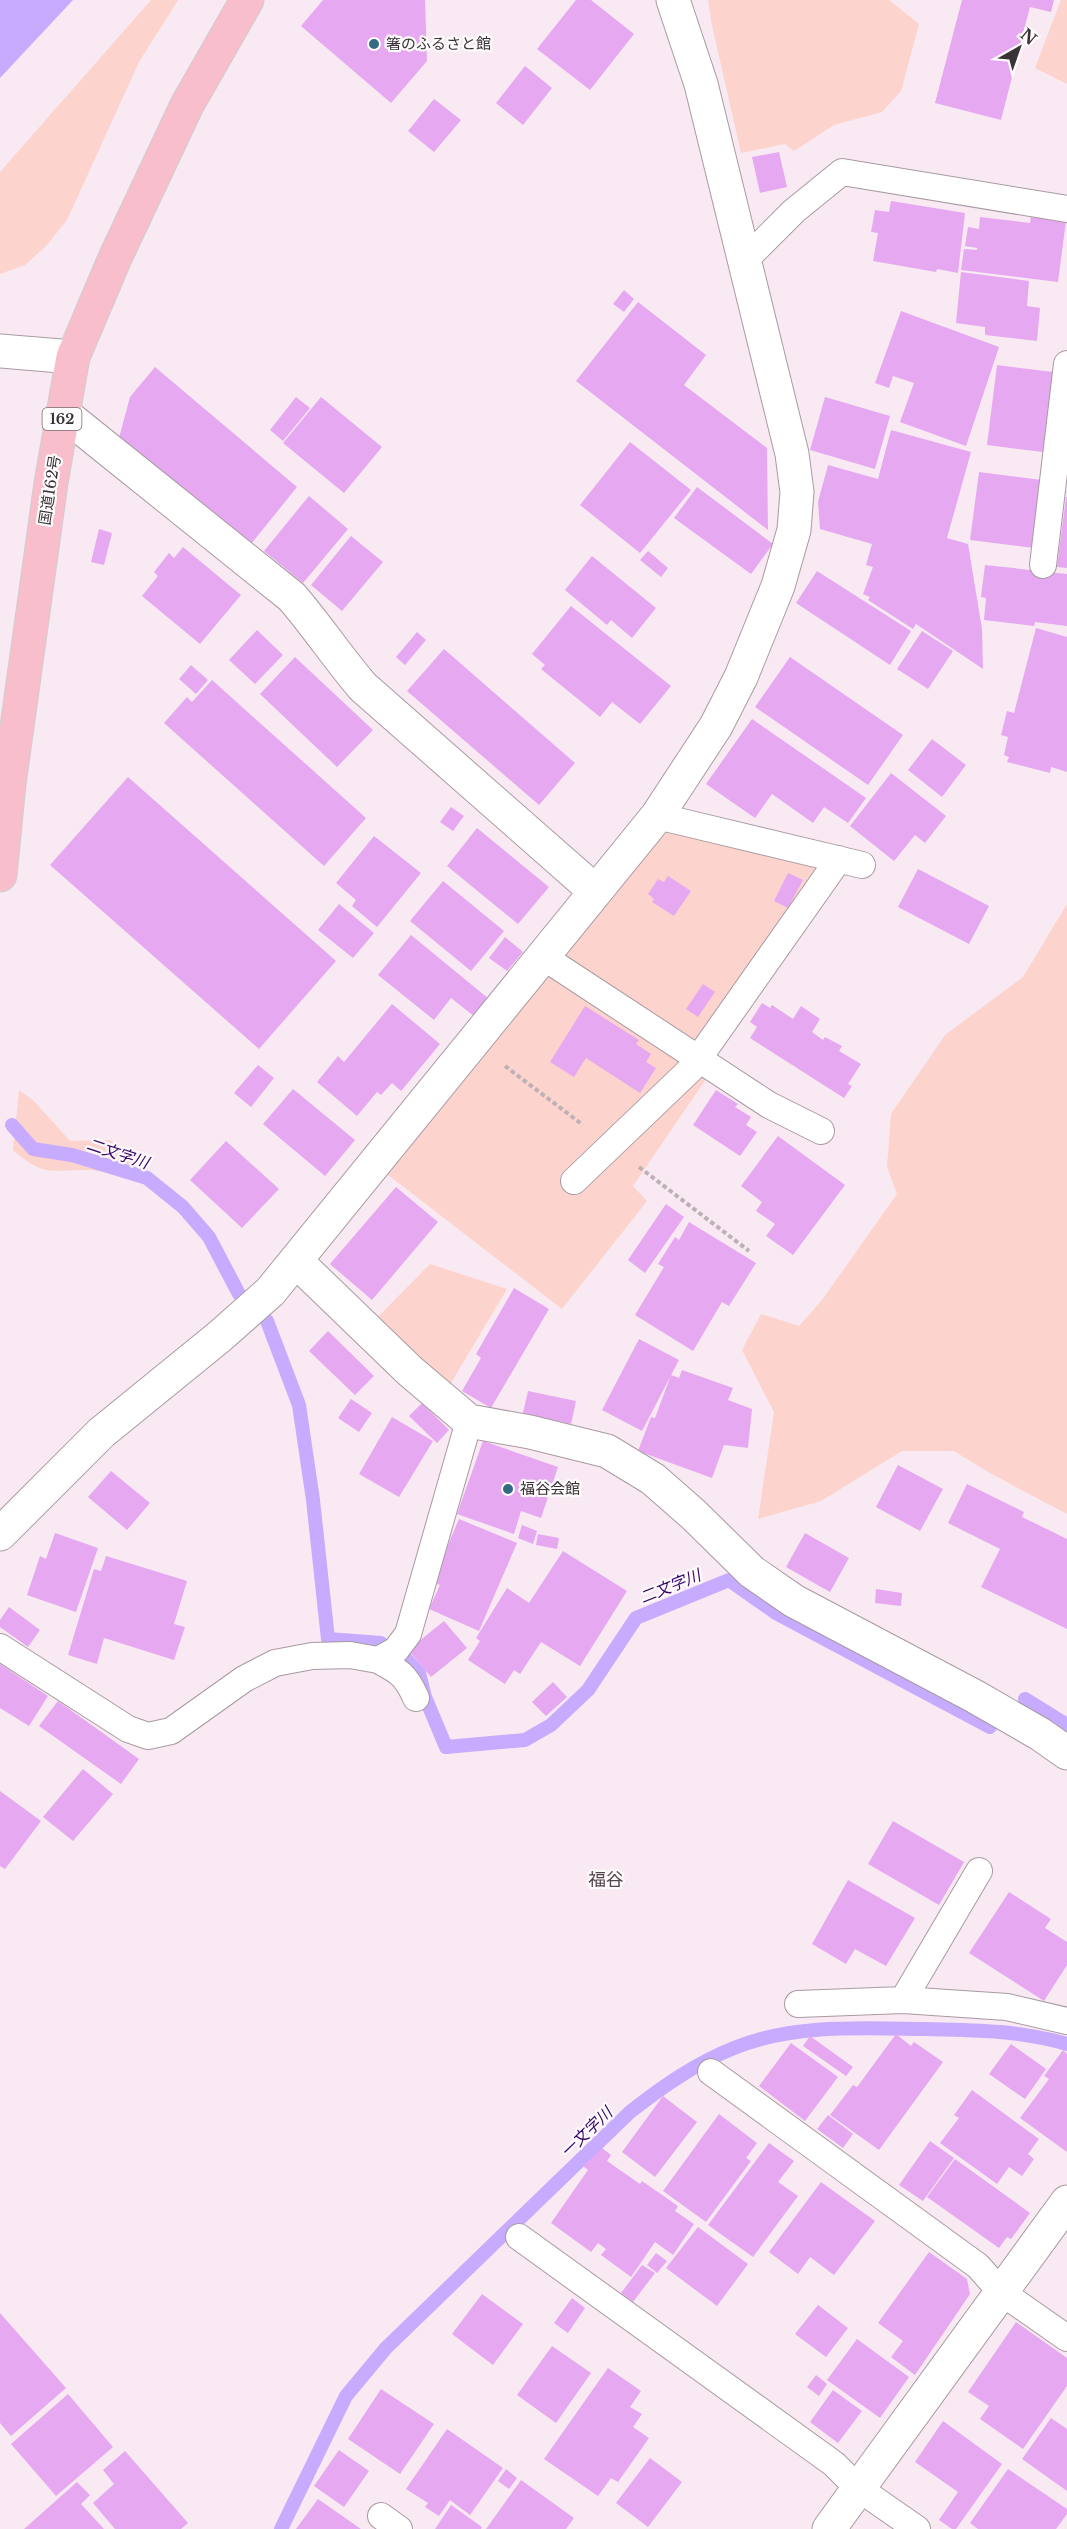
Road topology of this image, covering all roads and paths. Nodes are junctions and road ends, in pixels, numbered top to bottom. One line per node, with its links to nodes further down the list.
1 (247, 0): 6 (highway, 国道162号 / 162)
2 (675, 1): 4 (street)
3 (1067, 209): 4 (lane)
4 (744, 261): 10 (street)
5 (0, 351): 6 (street)
6 (73, 357): 8 (highway, 国道162号 / 162)
7 (1067, 364): 9 (lane)
8 (63, 414): 11 (highway, 国道162号 / 162); 12 (street)
9 (1043, 565)
10 (657, 816): 12 (street); 14 (lane)
11 (0, 875)
12 (595, 891): 13 (street)
13 (543, 956): 14 (lane); 17 (street)
14 (698, 1059): 15 (lane); 16 (lane)
15 (821, 1131)
16 (574, 1181)
17 (296, 1260): 18 (street); 19 (street)
18 (469, 1421): 21 (lane); 23 (street)
19 (0, 1534)
20 (0, 1647): 21 (lane)
21 (378, 1660): 22 (lane)
22 (416, 1698)
23 (1067, 1753)
24 (979, 1871): 25 (lane)
25 (903, 2000): 26 (lane); 27 (lane)
26 (798, 2004)
27 (1067, 2020)
28 (711, 2072): 31 (lane)
29 (1067, 2202): 31 (street)
30 (519, 2237): 33 (lane)
31 (1001, 2292): 32 (lane); 33 (street)
32 (1067, 2338)
33 (858, 2488): 34 (street); 35 (lane)
34 (829, 2529)
35 (916, 2529)

